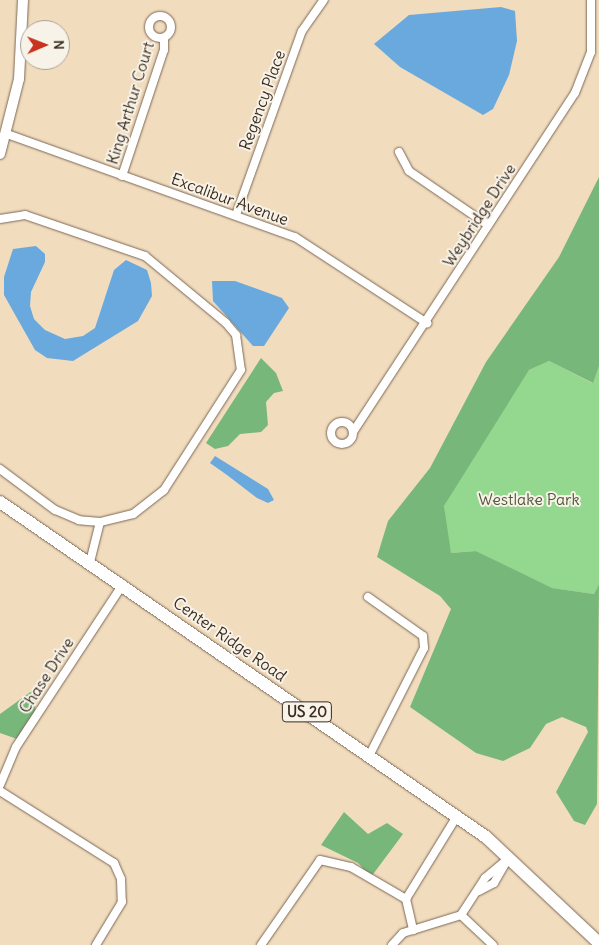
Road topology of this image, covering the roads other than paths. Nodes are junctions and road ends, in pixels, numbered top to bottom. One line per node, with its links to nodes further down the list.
1 (22, 0): 5 (street)
2 (324, 0): 9 (street, Regency Place)
3 (591, 0): 11 (street, Weybridge Drive)
4 (164, 38): 8 (street, King Arthur Court)
5 (7, 134): 7 (street); 8 (street, Excalibur Avenue)
6 (399, 152): 11 (street)
7 (0, 154)
8 (122, 176): 9 (street, Excalibur Avenue)
9 (236, 215): 12 (street, Excalibur Avenue)
10 (0, 219): 16 (street)
11 (488, 225): 12 (street, Weybridge Drive)
12 (427, 323): 13 (street, Weybridge Drive)
13 (353, 432)
14 (0, 469): 16 (street)
15 (0, 502): 17 (main road, Center Ridge Road / US 20)
16 (100, 522): 17 (street)
17 (90, 562): 18 (main road, Center Ridge Road / US 20)
18 (123, 584): 20 (main road, Center Ridge Road / US 20); 21 (street, Chase Drive)
19 (368, 597): 20 (street)
20 (369, 756): 23 (main road, Center Ridge Road / US 20)
21 (0, 785)
22 (0, 791): 29 (street)
23 (457, 816): 24 (main road, Center Ridge Road / US 20); 25 (street)
24 (508, 859): 26 (street); 28 (main road, Center Ridge Road / US 20)
25 (406, 899): 27 (street); 30 (street)
26 (461, 916): 27 (street); 32 (street)
27 (413, 930): 31 (street)
28 (599, 943)
29 (96, 945)
30 (261, 945)
31 (392, 945)
32 (493, 945)

